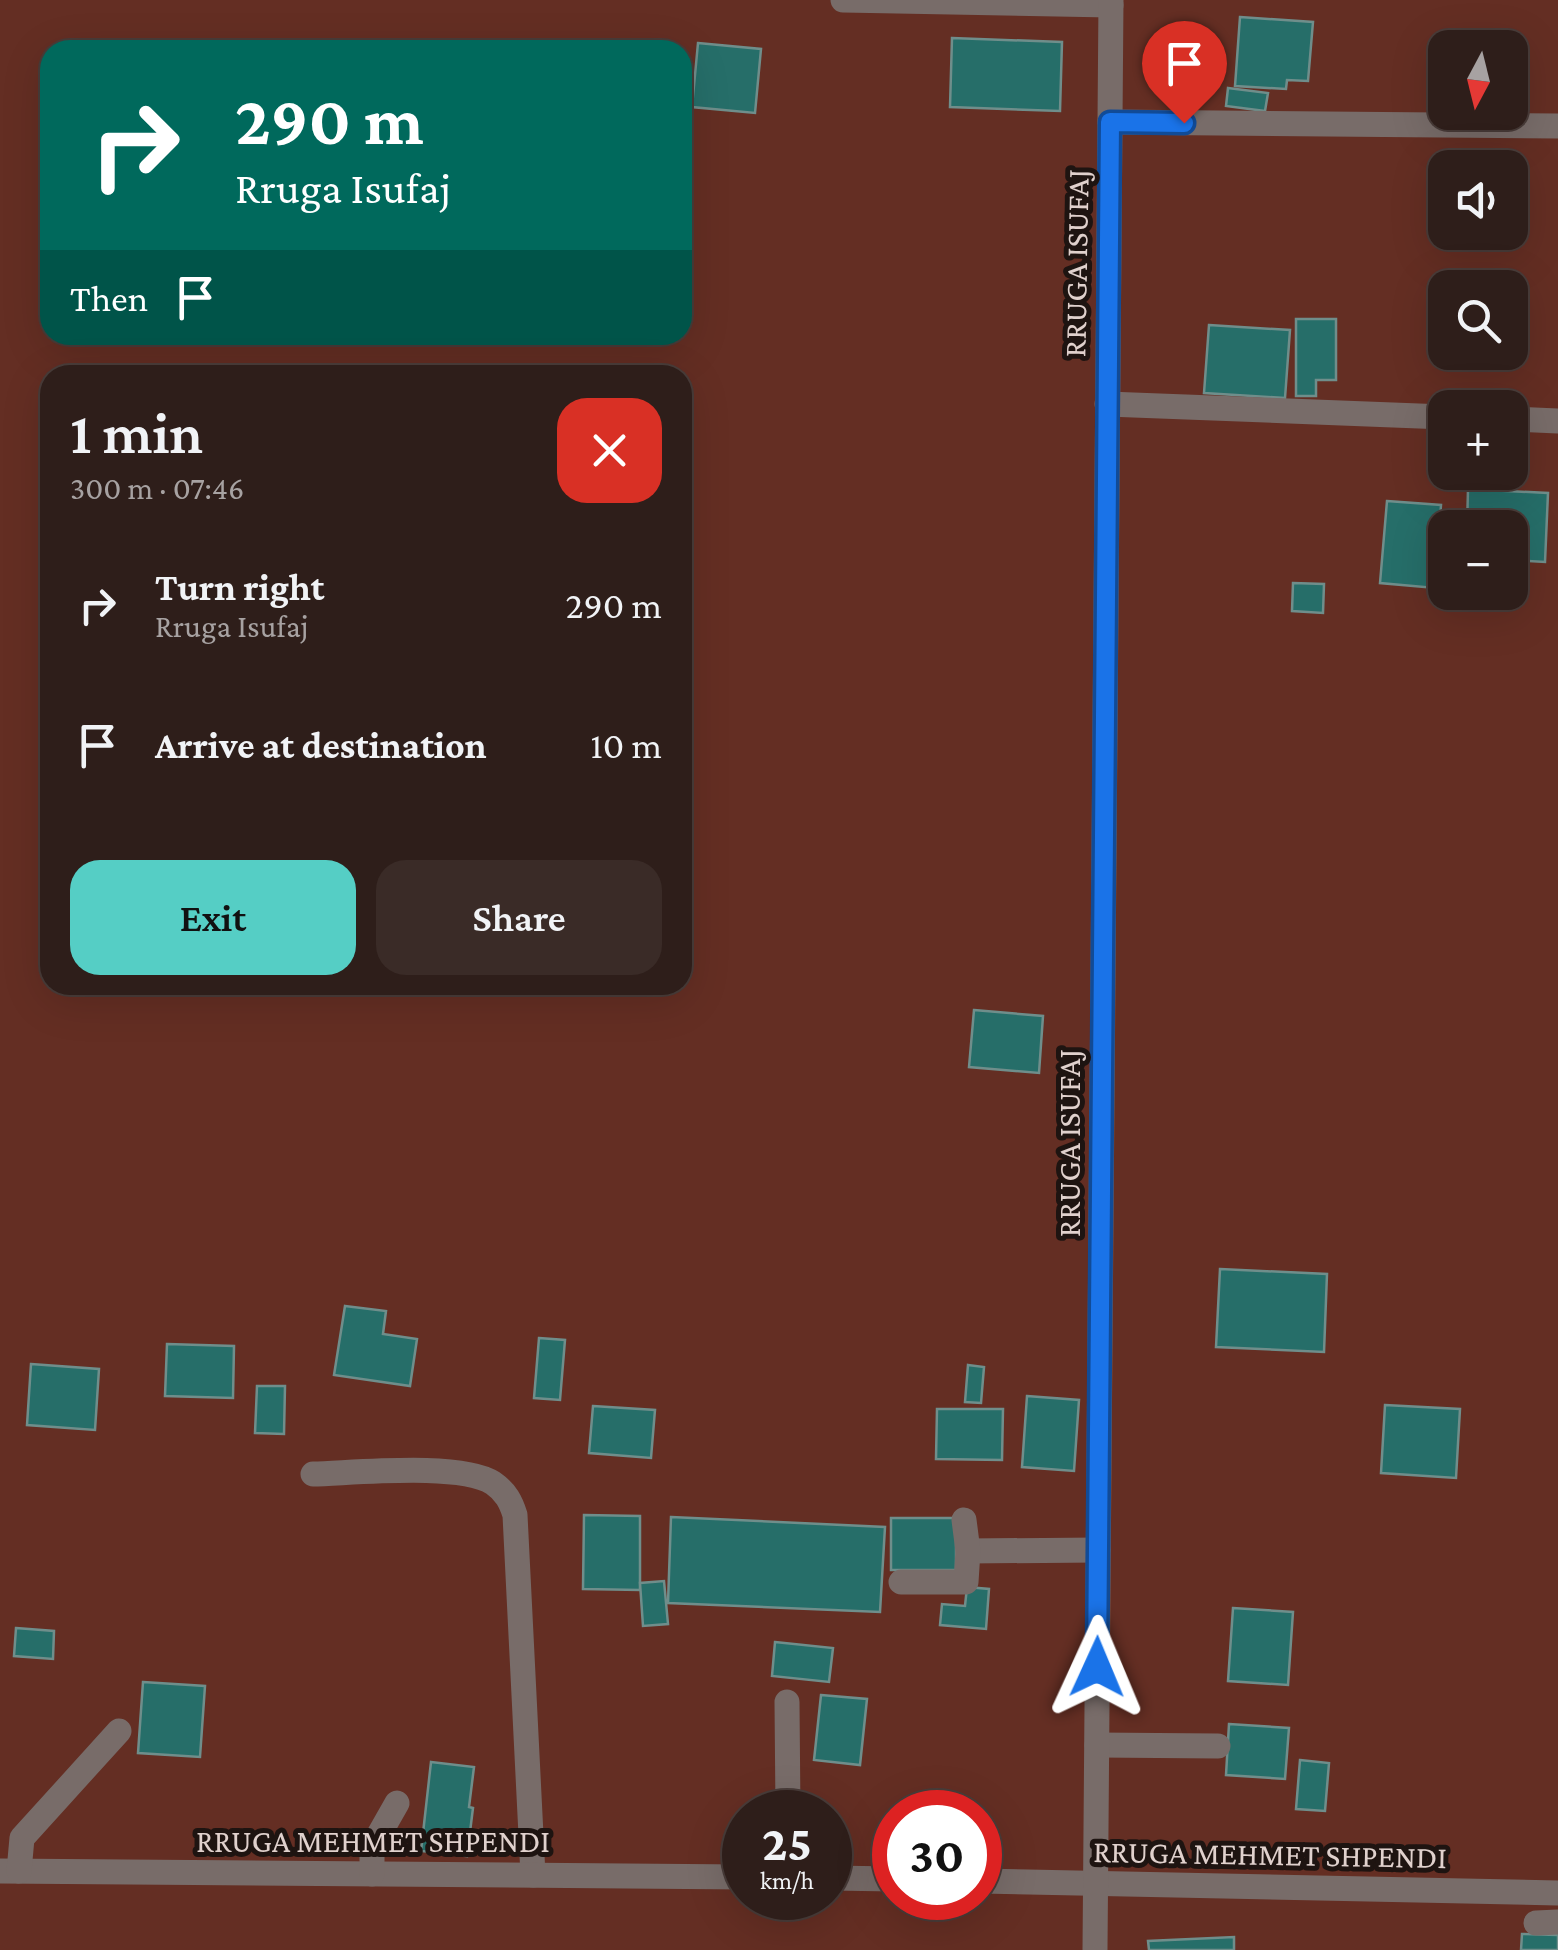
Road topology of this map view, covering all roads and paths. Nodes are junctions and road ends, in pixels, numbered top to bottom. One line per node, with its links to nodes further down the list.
1 (843, 0): 2 (street, RRUGA ISUFAJ)
2 (1037, 2): 3 (street, RRUGA ISUFAJ)
3 (1111, 2): 4 (street, RRUGA ISUFAJ)
4 (1110, 122): 5 (street, RRUGA ISUFAJ); 6 (street, RRUGA ISUFAJ)
5 (1558, 126)
6 (1107, 404): 7 (street, RRUGA ISUFAJ); 12 (street, RRUGA ISUFAJ)
7 (1428, 416)
8 (1528, 420): 9 (street)
9 (1558, 421)
10 (312, 1474): 23 (street)
11 (964, 1520): 13 (street)
12 (1098, 1550): 13 (street); 17 (street, RRUGA ISUFAJ)
13 (968, 1551): 14 (street)
14 (901, 1582)
15 (787, 1702): 19 (street)
16 (120, 1731): 21 (street)
17 (1096, 1745): 18 (street); 26 (street, RRUGA ISUFAJ)
18 (1218, 1746)
19 (788, 1790)
20 (397, 1803): 22 (street)
21 (9, 1871): 22 (street, RRUGA MEHMET SHPENDI)
22 (372, 1874): 23 (street, RRUGA MEHMET SHPENDI)
23 (533, 1874): 24 (street, RRUGA MEHMET SHPENDI)
24 (722, 1877)
25 (1002, 1881): 26 (street, RRUGA MEHMET SHPENDI)
26 (1096, 1882): 27 (street, RRUGA MEHMET SHPENDI); 28 (street, RRUGA ISUFAJ)
27 (1558, 1892)
28 (1095, 1950)

